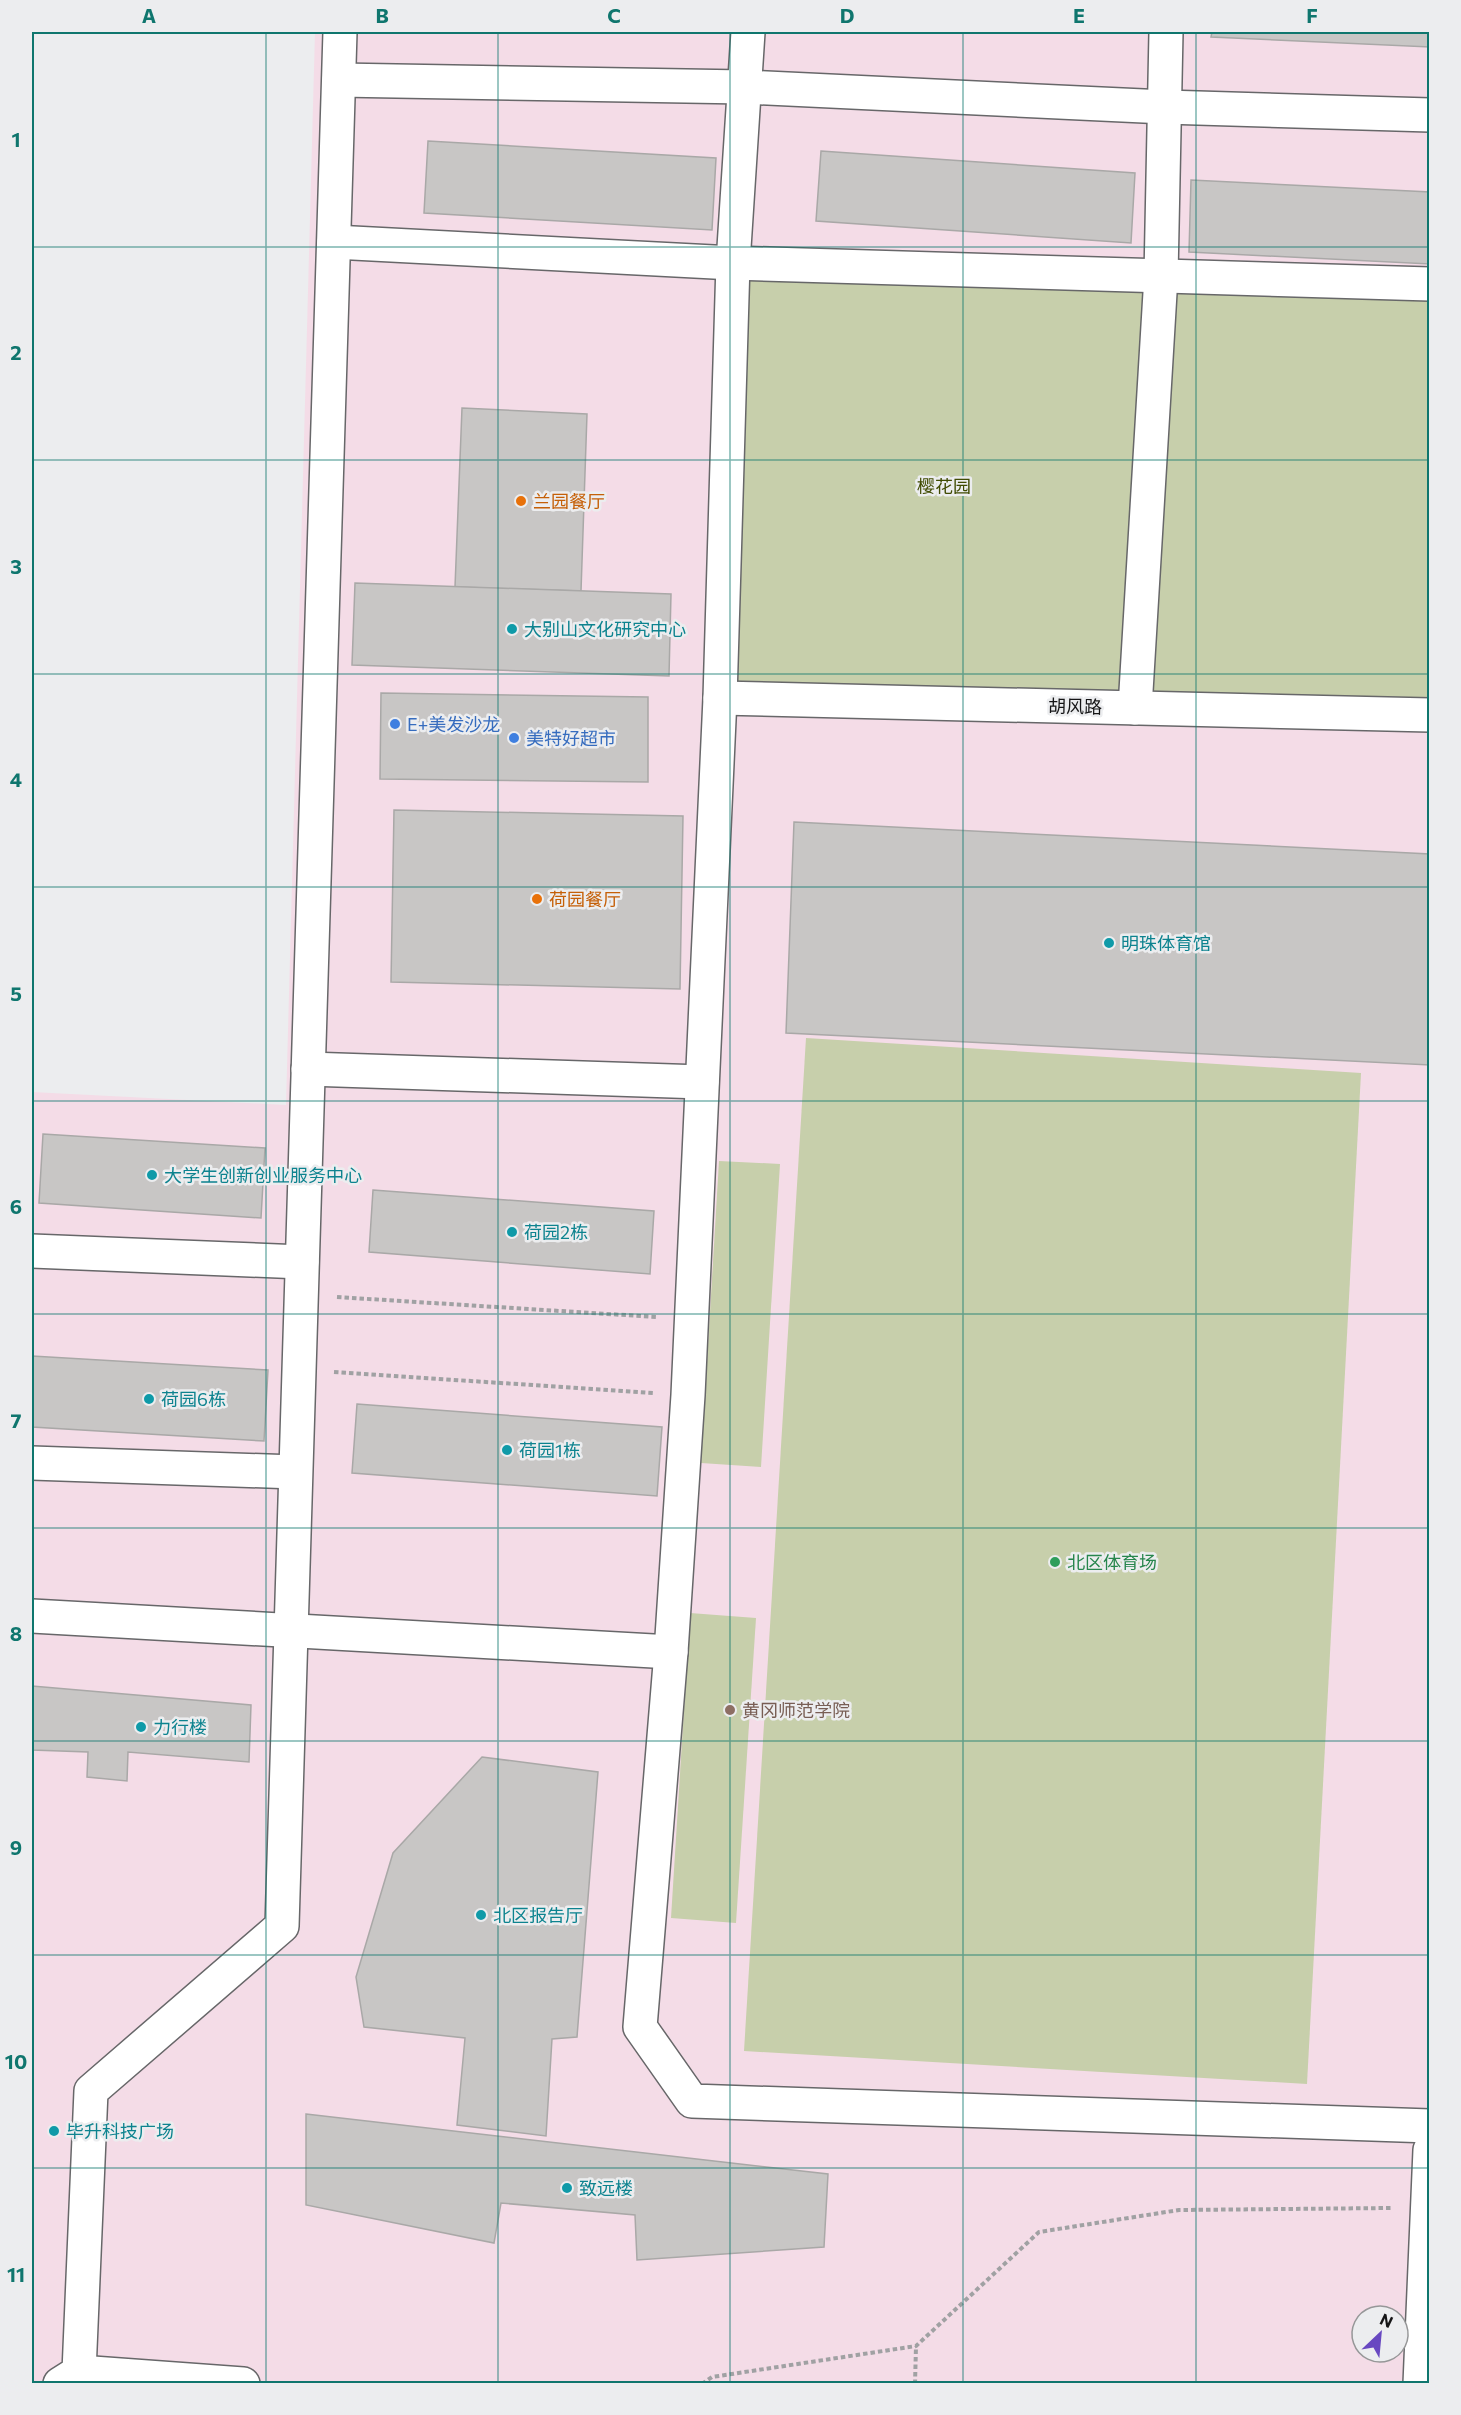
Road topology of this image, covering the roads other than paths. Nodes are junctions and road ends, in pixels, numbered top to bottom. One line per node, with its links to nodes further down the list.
1 (340, 32): 4 (street)
2 (748, 32): 5 (street)
3 (1166, 32): 6 (street)
4 (339, 80): 5 (street); 8 (street)
5 (745, 87): 6 (street); 9 (street)
6 (1165, 107): 7 (street); 10 (street)
7 (1430, 115)
8 (334, 242): 9 (street); 15 (street)
9 (733, 263): 10 (street); 12 (street)
10 (1161, 276): 11 (street); 13 (street)
11 (1430, 284)
12 (720, 698): 13 (street, 胡风路); 16 (street)
13 (1135, 708): 14 (street, 胡风路)
14 (1430, 715)
15 (308, 1069): 16 (street); 18 (street)
16 (702, 1082): 23 (street)
17 (32, 1251): 18 (street)
18 (302, 1262): 20 (street)
19 (32, 1463): 20 (street)
20 (295, 1472): 22 (street)
21 (32, 1616): 22 (street)
22 (290, 1630): 23 (street); 26 (street)
23 (671, 1652): 24 (street)
24 (1430, 2126)
25 (1430, 2150): 28 (street)
26 (70, 2378): 27 (street)
27 (243, 2384)
28 (1420, 2384)

